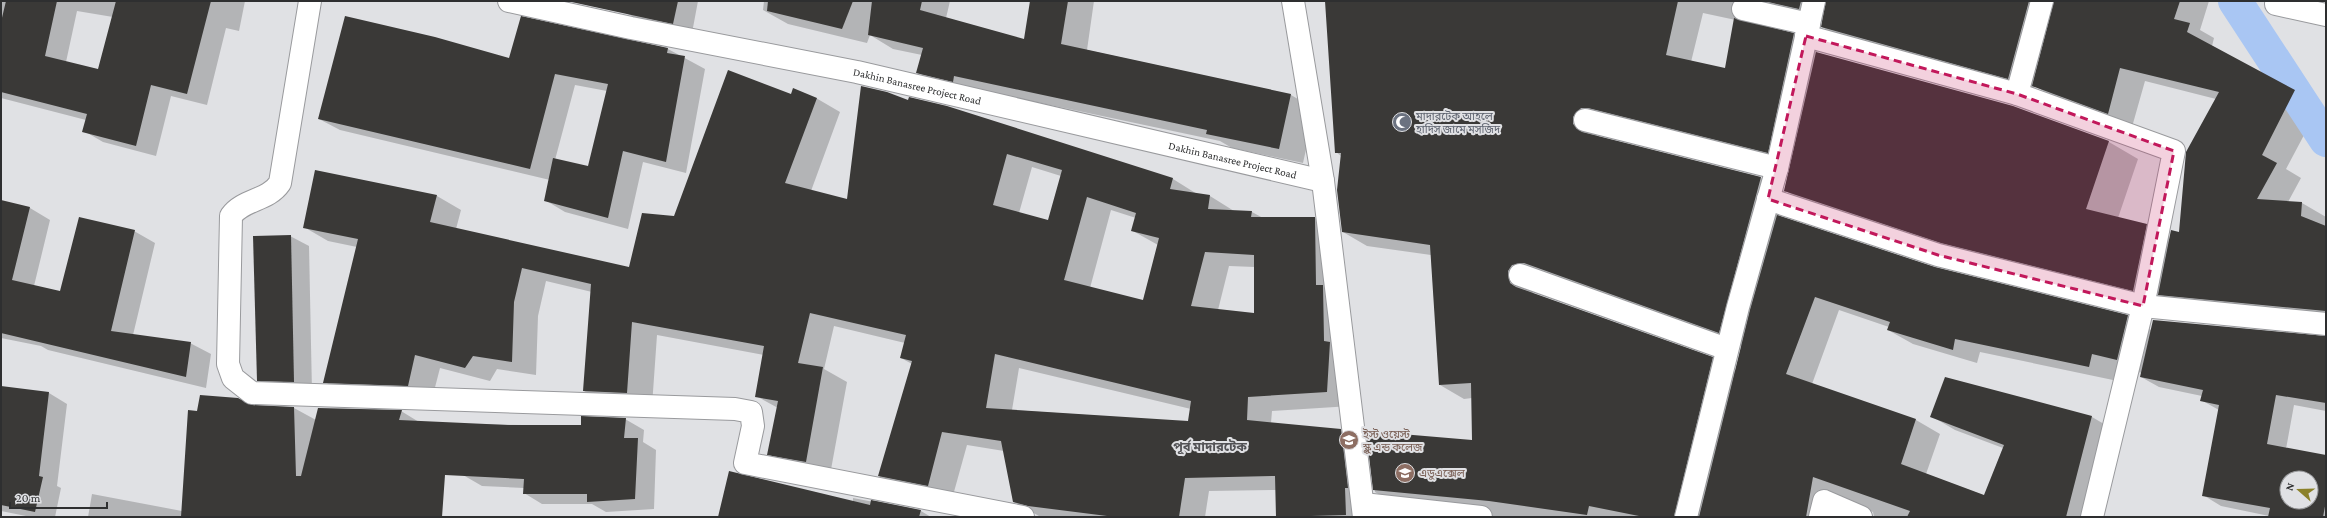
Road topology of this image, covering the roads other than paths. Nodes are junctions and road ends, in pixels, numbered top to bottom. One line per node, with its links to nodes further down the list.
1 (310, 1): 20 (street)
2 (508, 1): 13 (street, Dakhin Banasree Project Road)
3 (1293, 1): 13 (street)
4 (1814, 1): 9 (street)
5 (2042, 1): 10 (street)
6 (2276, 4): 8 (street)
7 (1743, 9): 9 (street)
8 (2326, 15)
9 (1808, 30): 10 (street); 12 (street)
10 (2017, 94): 16 (street)
11 (1585, 120): 12 (street)
12 (1777, 168): 14 (street)
13 (1323, 181): 19 (street)
14 (1768, 199): 16 (street); 18 (street)
15 (1520, 275): 18 (street)
16 (2143, 306): 17 (street); 26 (street)
17 (2326, 324)
18 (1727, 349): 23 (street)
19 (1364, 510): 22 (street)
20 (980, 513): 21 (street)
21 (1023, 517)
22 (1481, 517)
23 (1686, 517)
24 (1820, 517): 25 (street)
25 (1861, 517)
26 (2092, 517)

